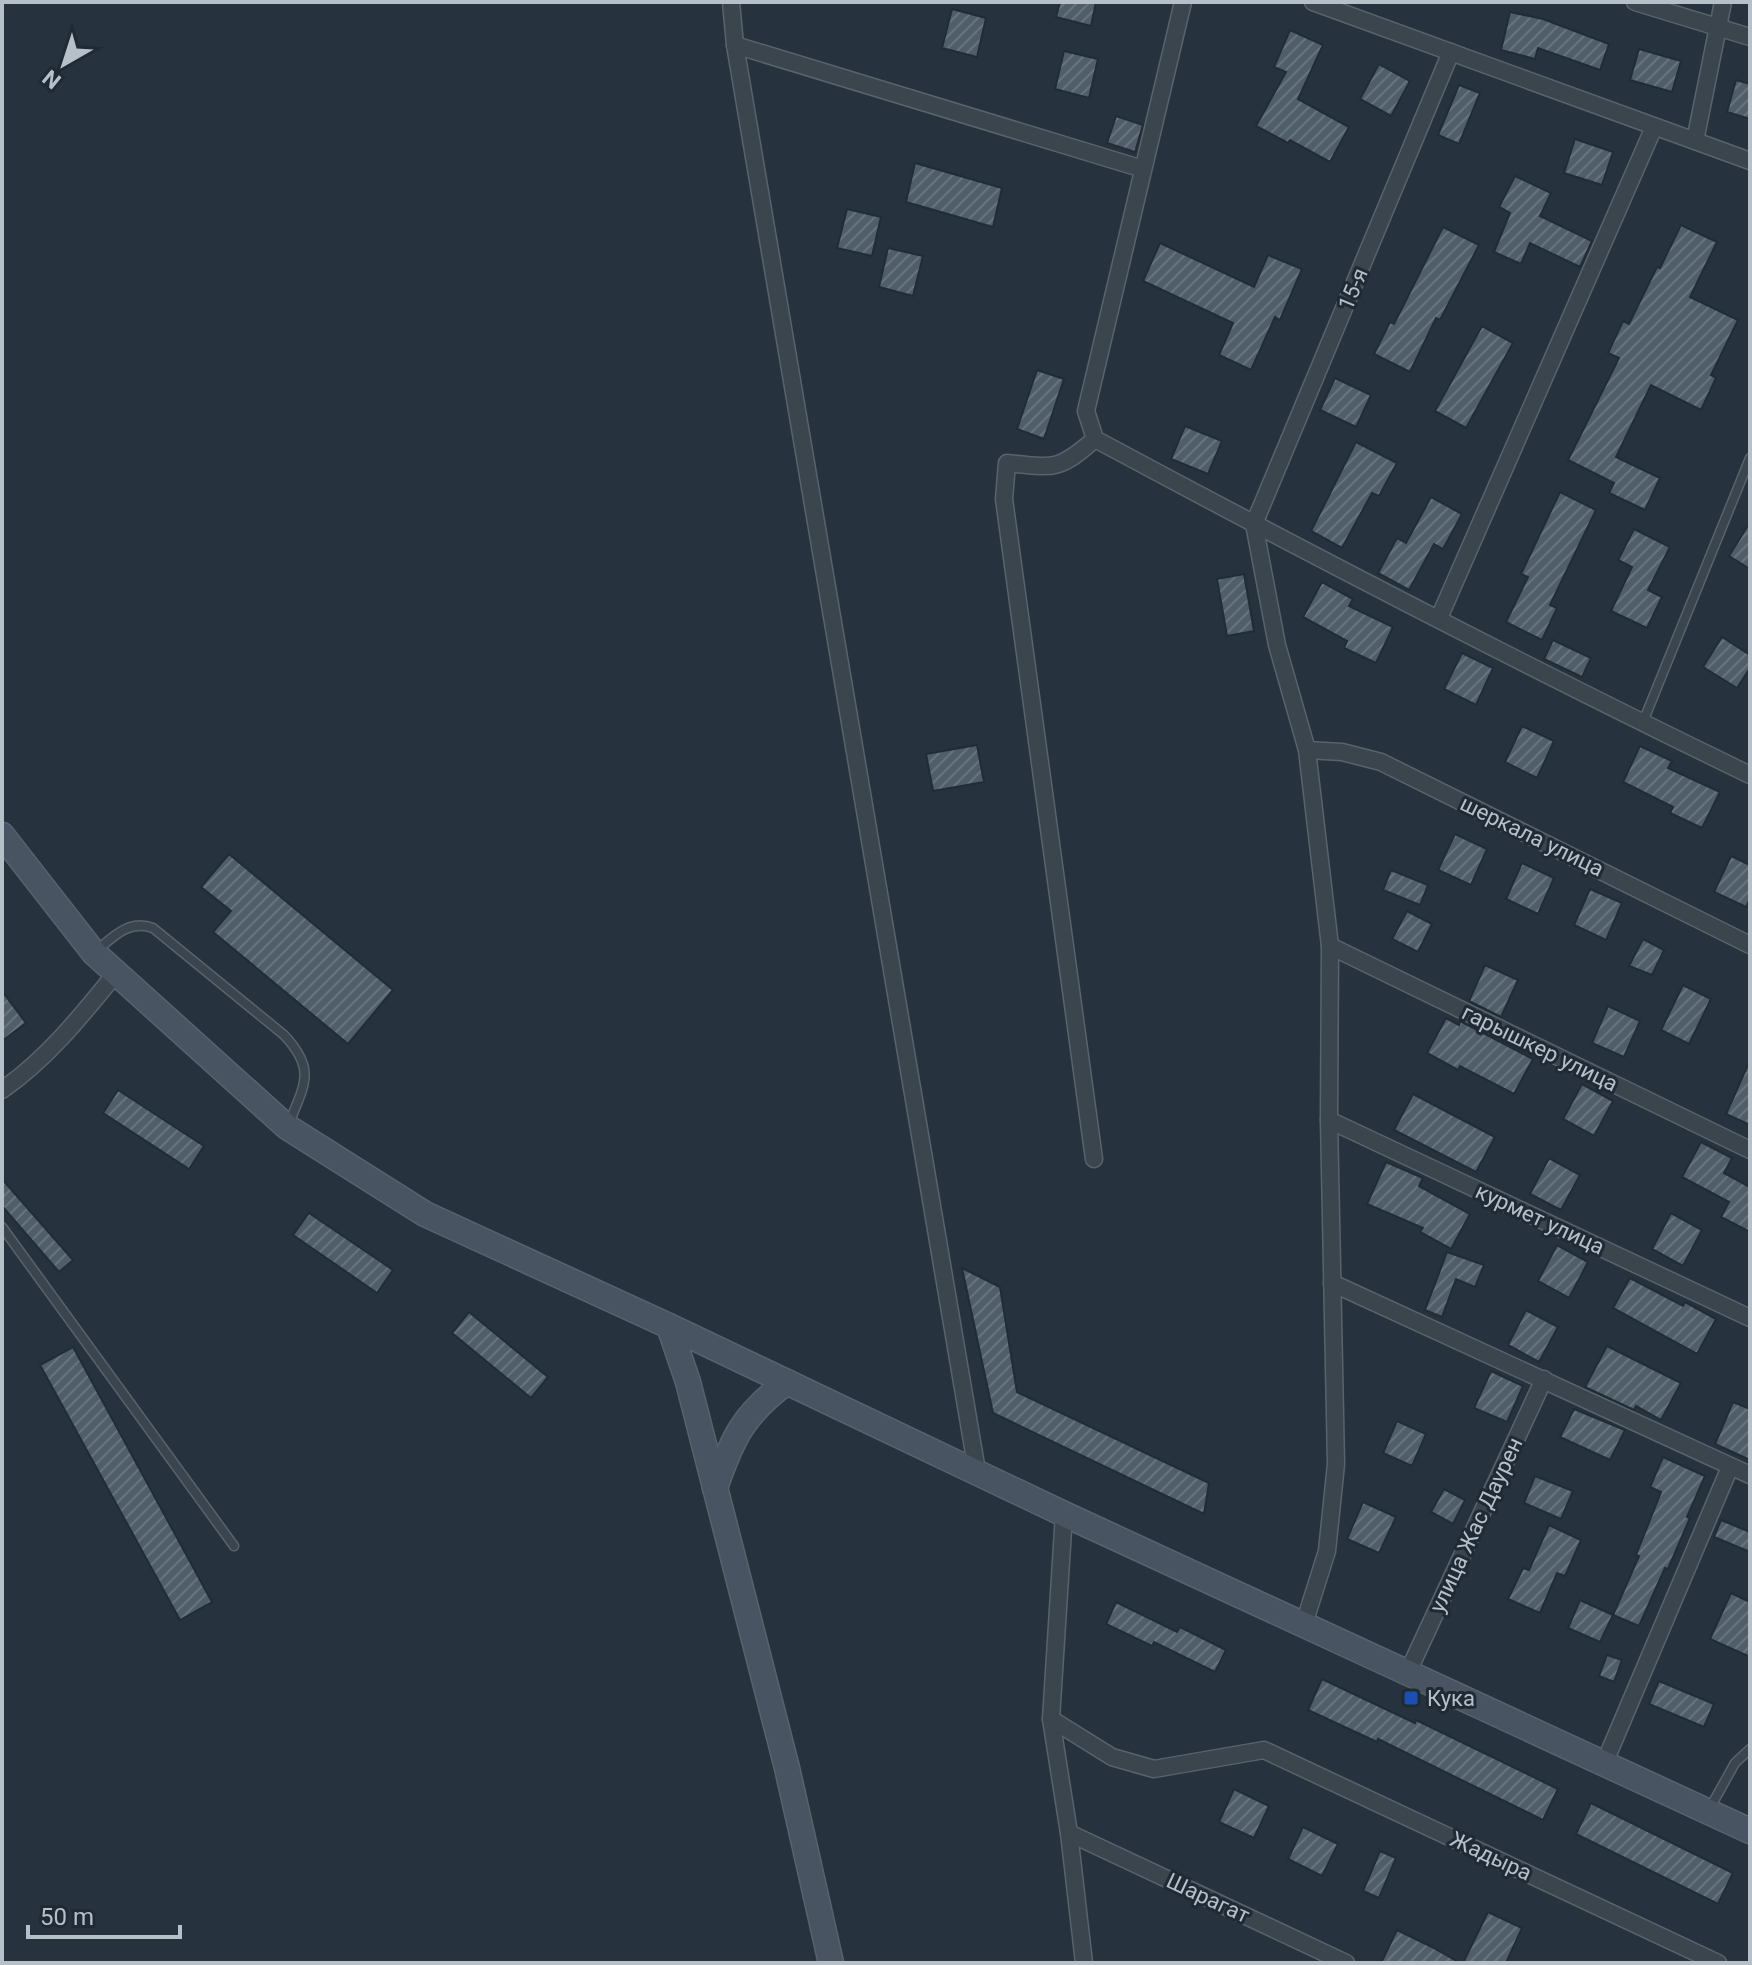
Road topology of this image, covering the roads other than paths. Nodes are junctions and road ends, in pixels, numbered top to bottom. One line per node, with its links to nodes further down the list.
1 (731, 2): 8 (street)
2 (1183, 2): 13 (street)
3 (1313, 2): 9 (street)
4 (1635, 2): 6 (street)
5 (1723, 2): 6 (street)
6 (1719, 28): 7 (street); 11 (street)
7 (1750, 37)
8 (735, 45): 13 (street); 38 (street)
9 (1451, 52): 10 (street); 16 (street, 15-я)
10 (1654, 127): 11 (street); 17 (street)
11 (1695, 141): 12 (street)
12 (1750, 161)
13 (1143, 169): 14 (street)
14 (1095, 439): 16 (street); 30 (street)
15 (1750, 458): 18 (lane)
16 (1254, 524): 17 (street); 19 (street)
17 (1439, 618): 18 (street)
18 (1643, 723): 20 (street)
19 (1307, 750): 22 (street, шеркала улица); 23 (street)
20 (1750, 775)
21 (2, 835): 24 (main road)
22 (1750, 945)
23 (1330, 946): 27 (street); 29 (street, гарышкер улица)
24 (94, 953): 25 (main road); 28 (lane)
25 (116, 973): 26 (street); 28 (main road)
26 (2, 1090)
27 (1329, 1120): 32 (street); 33 (street, курмет улица)
28 (287, 1127): 34 (main road)
29 (1750, 1150)
30 (1094, 1159)
31 (2, 1227): 42 (lane)
32 (1332, 1283): 35 (street); 43 (street)
33 (1750, 1318)
34 (669, 1326): 36 (main road); 40 (main road)
35 (1544, 1379): 37 (street); 44 (street, улица Жас Даурен)
36 (787, 1382): 38 (main road); 40 (main road)
37 (1730, 1467): 39 (street); 47 (street)
38 (977, 1471): 41 (main road)
39 (1750, 1475)
40 (715, 1488): 51 (main road)
41 (1064, 1514): 43 (main road); 45 (street)
42 (234, 1546)
43 (1304, 1624): 44 (main road)
44 (1408, 1672): 47 (main road)
45 (1051, 1719): 50 (street); 54 (street, Жадыра)
46 (1750, 1749): 48 (lane)
47 (1604, 1764): 48 (main road)
48 (1708, 1812): 49 (main road)
49 (1750, 1831)
50 (1069, 1833): 52 (street); 53 (street, Шарагат)
51 (831, 1963)
52 (1084, 1963)
53 (1346, 1963)
54 (1718, 1963)

